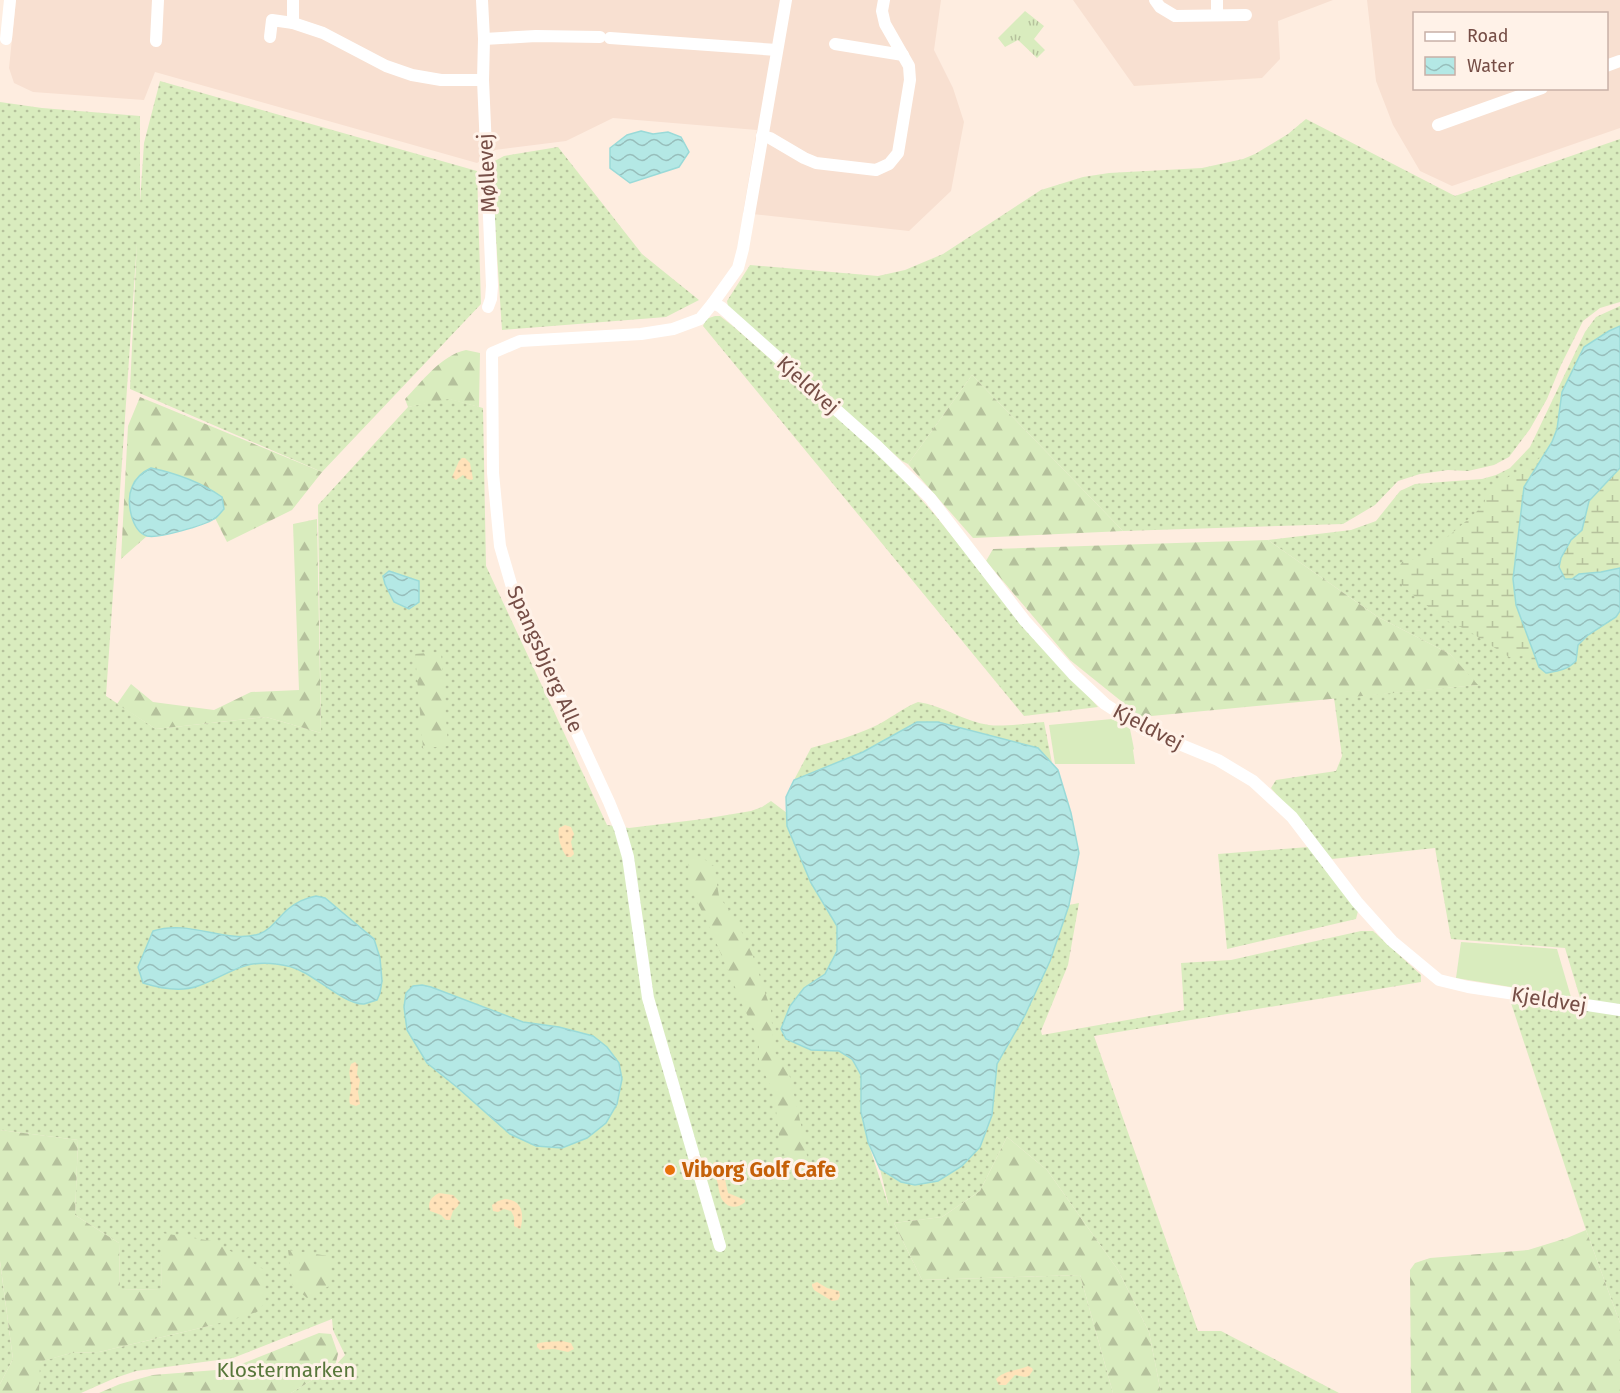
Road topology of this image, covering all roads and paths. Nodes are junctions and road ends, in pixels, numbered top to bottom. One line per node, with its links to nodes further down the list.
1 (10, 0): 13 (street)
2 (158, 0): 15 (street)
3 (293, 0): 11 (street)
4 (482, 0): 14 (street, Møllevej)
5 (786, 0): 17 (street, Spangsbjerg Alle)
6 (884, 0): 18 (street)
7 (1155, 0): 9 (street)
8 (1217, 0): 9 (street)
9 (1216, 15): 10 (street)
10 (1246, 15)
11 (293, 23): 12 (street); 19 (street)
12 (270, 37)
13 (6, 39)
14 (484, 39): 17 (street); 19 (street, Møllevej)
15 (156, 41)
16 (835, 44): 18 (street)
17 (777, 50): 22 (street, Spangsbjerg Alle)
18 (903, 55): 22 (street)
19 (483, 80): 24 (street, Møllevej)
20 (1536, 90): 21 (street)
21 (1438, 125)
22 (762, 136): 23 (street, Spangsbjerg Alle)
23 (713, 303): 25 (street, Kjeldvej); 26 (street, Spangsbjerg Alle)
24 (488, 307)
25 (1620, 1010)
26 (720, 1246)

